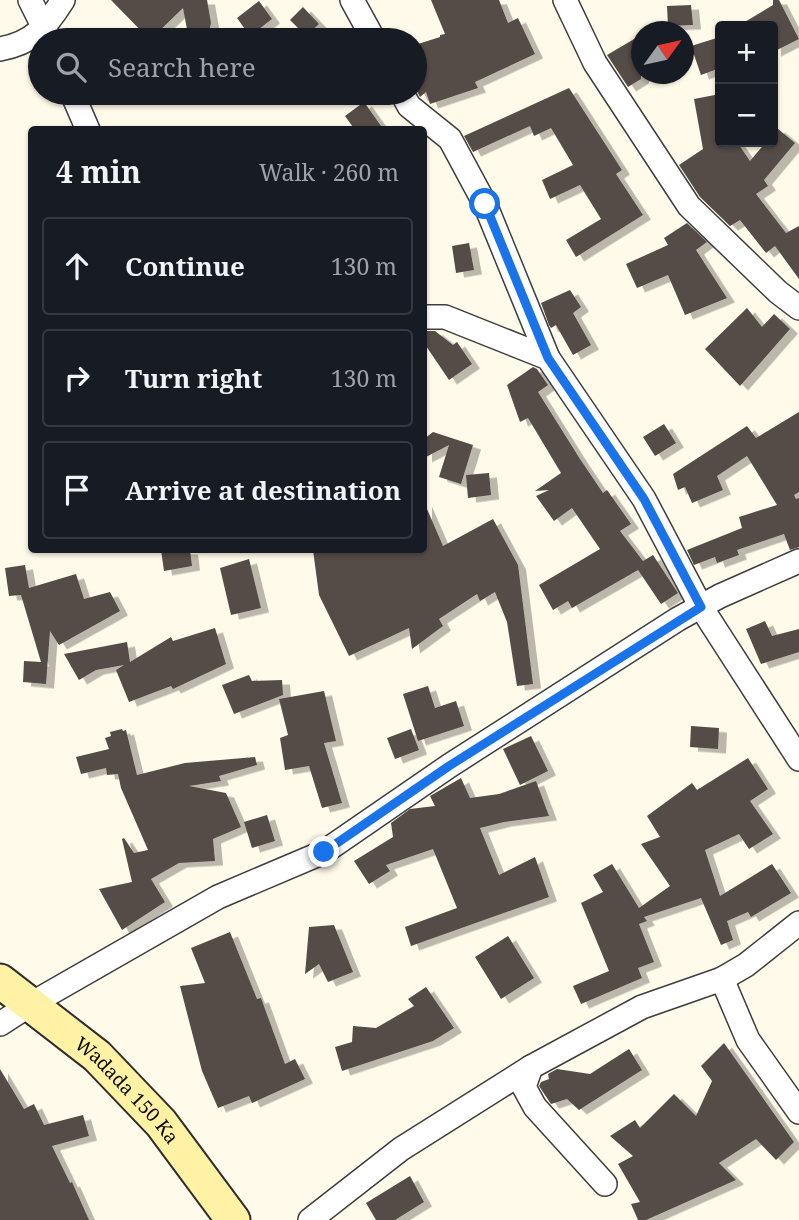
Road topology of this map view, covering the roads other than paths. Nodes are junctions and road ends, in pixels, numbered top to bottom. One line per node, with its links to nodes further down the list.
1 (30, 0): 5 (street)
2 (62, 0): 6 (street)
3 (352, 0): 7 (street)
4 (565, 0): 13 (street)
5 (44, 28)
6 (50, 28)
7 (367, 28)
8 (28, 41): 9 (street)
9 (0, 49)
10 (77, 105): 12 (street)
11 (408, 105): 15 (street)
12 (86, 126)
13 (799, 308)
14 (427, 317): 15 (street)
15 (548, 358): 17 (street)
16 (799, 561): 17 (street)
17 (701, 607): 18 (street); 22 (street)
18 (799, 759)
19 (799, 923): 20 (street)
20 (722, 979): 24 (street); 25 (street)
21 (0, 981): 22 (street, Wadada 150 Ka)
22 (31, 1004): 23 (street); 27 (street, Wadada 150 Ka)
23 (0, 1024)
24 (531, 1067): 26 (street); 28 (street)
25 (799, 1112)
26 (605, 1184)
27 (233, 1220)
28 (310, 1220)

